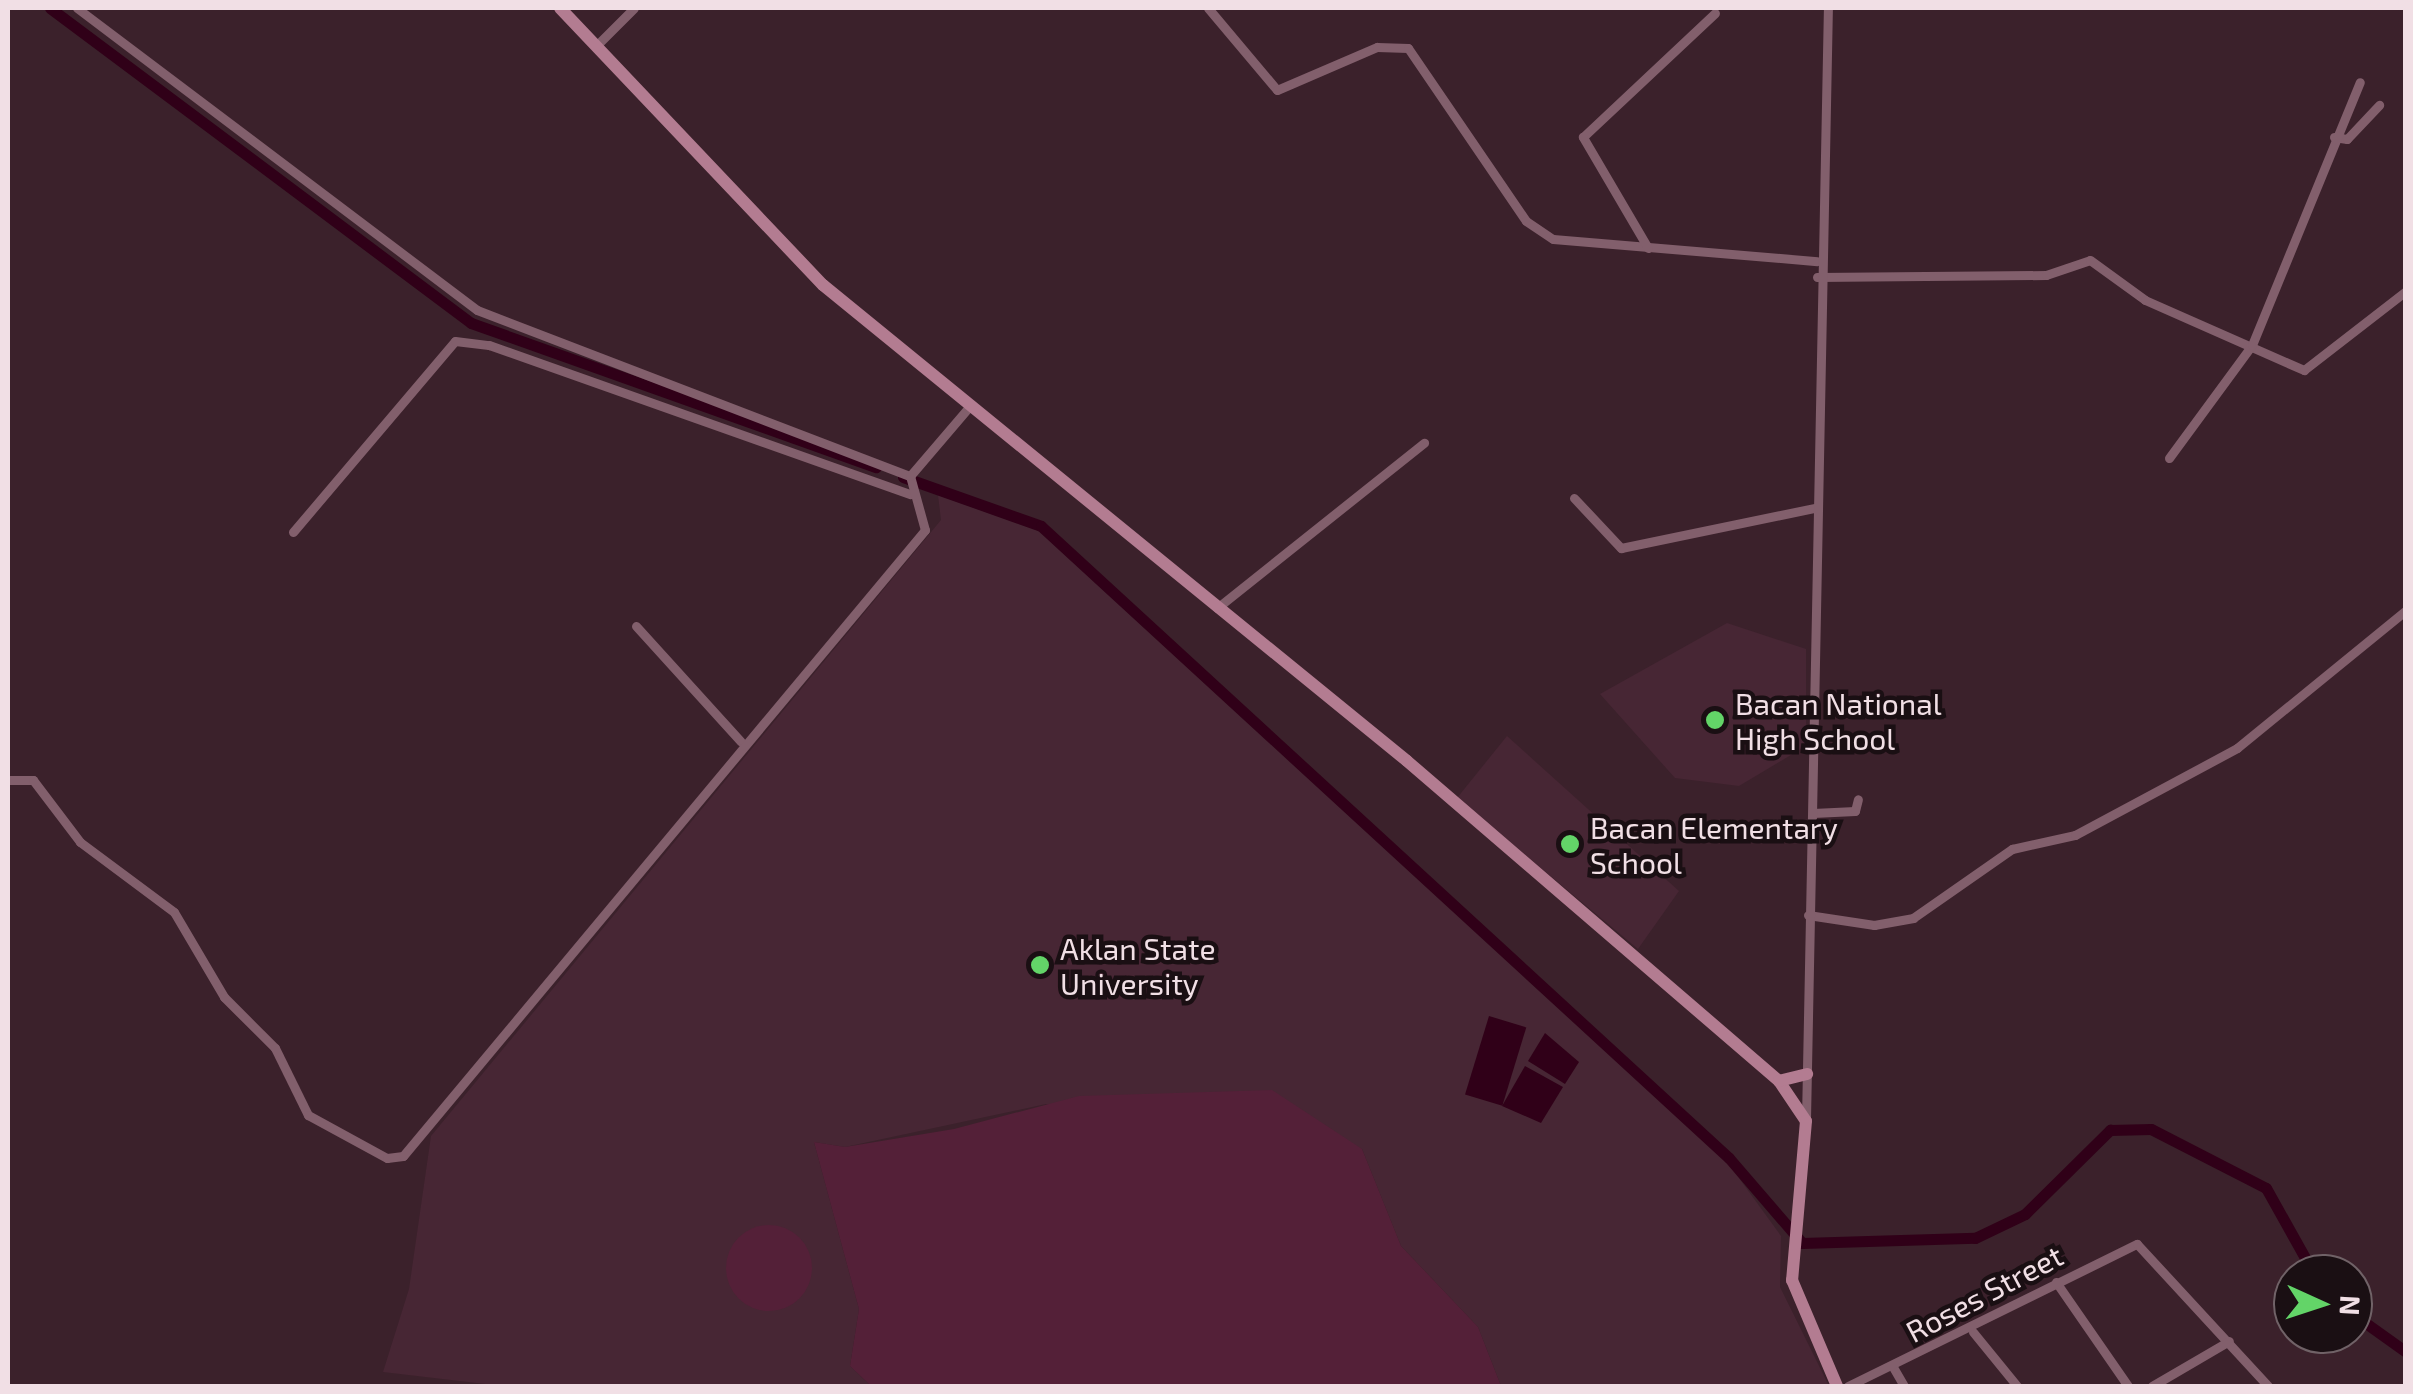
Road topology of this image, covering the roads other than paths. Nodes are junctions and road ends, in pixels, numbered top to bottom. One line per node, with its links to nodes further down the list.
1 (76, 8): 19 (street)
2 (560, 8): 7 (main road)
3 (634, 8): 7 (street)
4 (1208, 8): 11 (street)
5 (1828, 8): 12 (street)
6 (1715, 12): 11 (street)
7 (596, 45): 16 (main road)
8 (2360, 82): 10 (street)
9 (2379, 105): 10 (street)
10 (2334, 137): 15 (street)
11 (1648, 248): 12 (street)
12 (1817, 261): 13 (street)
13 (1817, 278): 15 (street); 21 (street)
14 (2406, 292): 15 (street)
15 (2252, 344): 18 (street)
16 (968, 408): 19 (street); 23 (main road)
17 (1424, 443): 23 (street)
18 (2169, 458)
19 (910, 483): 22 (street); 26 (street)
20 (1574, 498): 21 (street)
21 (1815, 508): 29 (street)
22 (293, 532)
23 (1217, 608): 32 (main road)
24 (2406, 610): 30 (street)
25 (636, 626): 26 (street)
26 (741, 742): 27 (street)
27 (8, 780)
28 (1858, 799): 29 (street)
29 (1812, 813): 30 (street)
30 (1808, 916): 31 (street)
31 (1807, 1074): 32 (main road); 33 (street)
32 (1778, 1081): 33 (main road)
33 (1806, 1121): 38 (main road)
34 (2056, 1282): 35 (street, Roses Street); 36 (street, Roses Street); 42 (street)
35 (1973, 1332): 37 (street, Roses Street); 41 (street)
36 (2230, 1341): 43 (street); 44 (street)
37 (1893, 1367): 39 (street, Roses Street); 40 (street)
38 (1835, 1380): 39 (main road)
39 (1847, 1386)
40 (1904, 1386)
41 (2017, 1386)
42 (2128, 1386)
43 (2152, 1386)
44 (2268, 1386)

